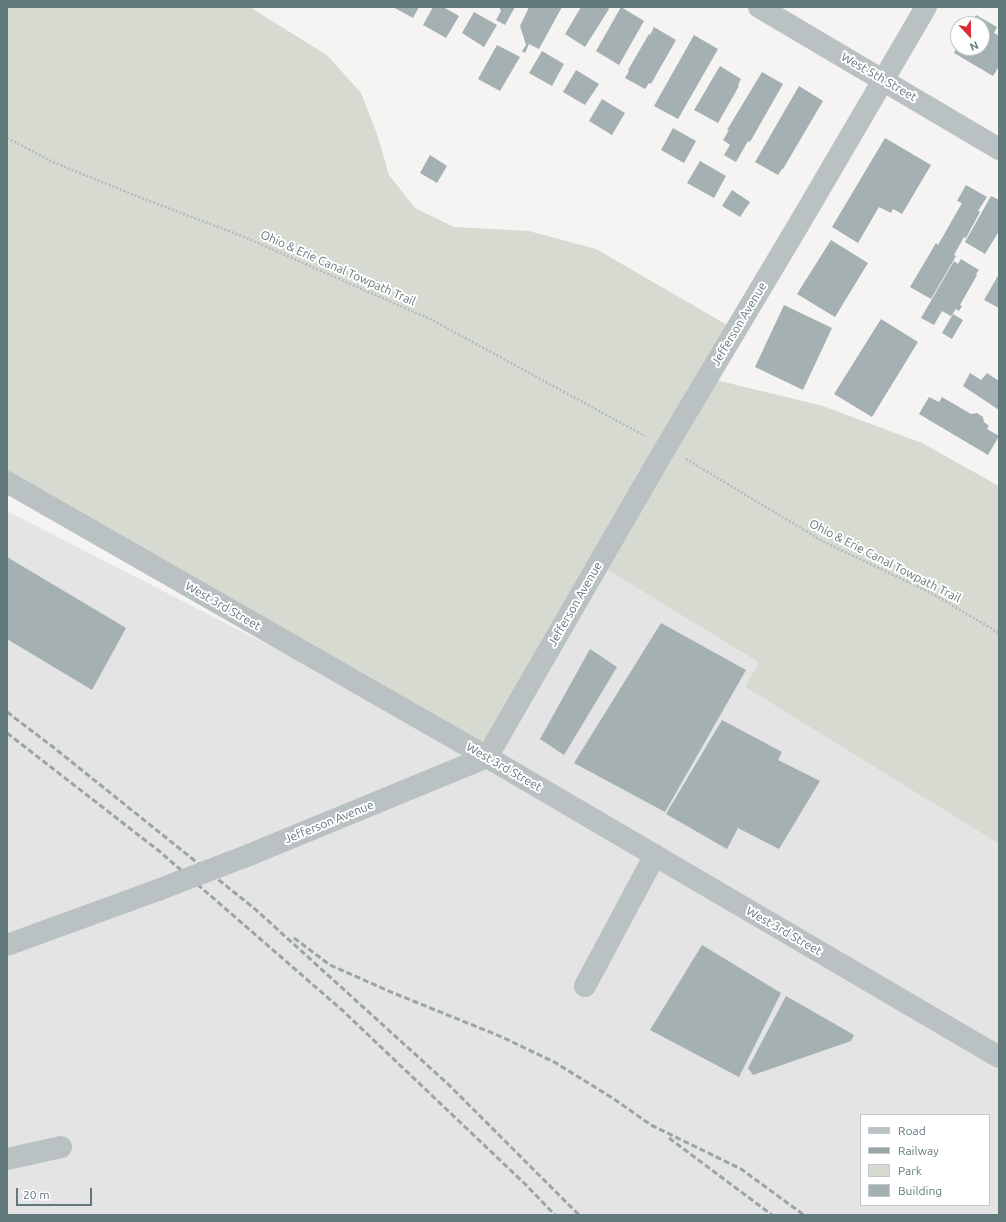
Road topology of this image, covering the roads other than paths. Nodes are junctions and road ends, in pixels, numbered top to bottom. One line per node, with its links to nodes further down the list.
1 (759, 7): 3 (street, West 5th Street)
2 (926, 7): 3 (street, Jefferson Avenue)
3 (884, 80): 4 (street, West 5th Street); 6 (street, Jefferson Avenue)
4 (999, 148)
5 (7, 482): 6 (street, West 3rd Street)
6 (487, 757): 7 (street, West 3rd Street); 8 (street, Jefferson Avenue, bridge)
7 (655, 855): 9 (street); 10 (street, West 3rd Street)
8 (7, 945)
9 (585, 986)
10 (999, 1057)
11 (61, 1147): 12 (street)
12 (7, 1159)

